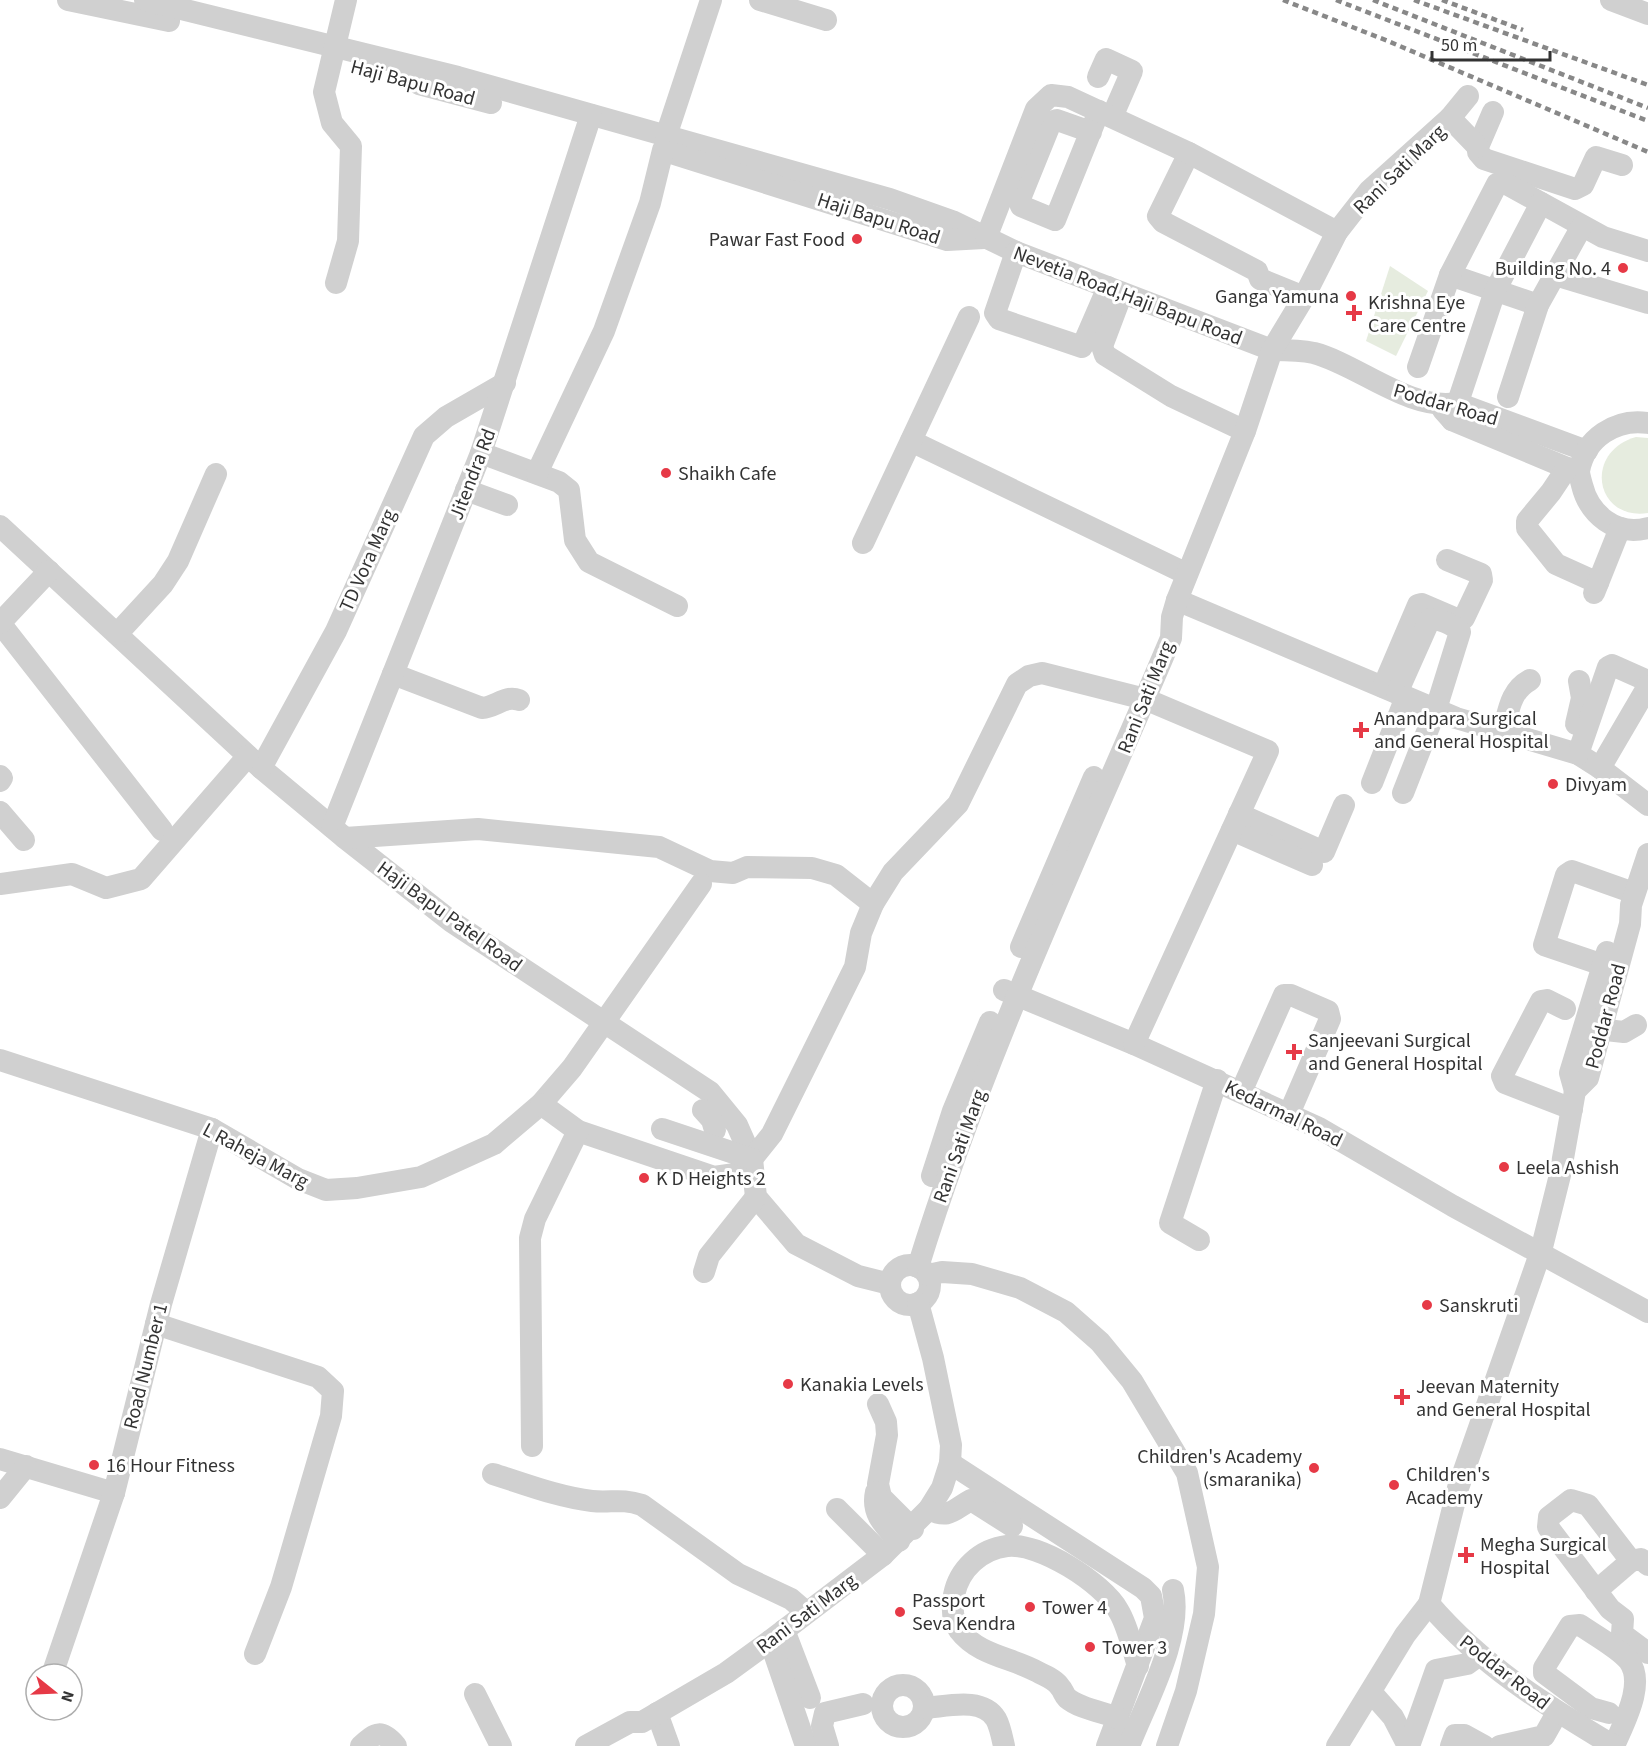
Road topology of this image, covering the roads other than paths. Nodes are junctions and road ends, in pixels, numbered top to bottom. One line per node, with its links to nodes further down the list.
1 (68, 0): 6 (street, Haji Bapu Road)
2 (346, 0): 10 (street)
3 (711, 0): 18 (street)
4 (760, 0): 9 (street)
5 (1611, 0): 8 (street)
6 (101, 3): 7 (street, Haji Bapu Road)
7 (156, 5): 10 (street, Haji Bapu Road)
8 (1648, 14)
9 (826, 20)
10 (332, 53): 15 (street, Haji Bapu Road); 29 (street)
11 (1098, 77): 14 (street)
12 (1467, 96): 17 (street)
13 (1493, 112): 17 (street)
14 (1106, 114): 16 (street); 19 (street); 24 (street)
15 (589, 122): 18 (street, Haji Bapu Road); 38 (street, Jitendra Rd)
16 (1091, 132): 16 (street)
17 (1464, 132): 20 (street); 23 (street, Rani Sati Marg)
18 (660, 142): 24 (street, Haji Bapu Road); 47 (street)
19 (1189, 153): 23 (street); 32 (street)
20 (1622, 165)
21 (1541, 203): 22 (street); 27 (street); 31 (street)
22 (1582, 226): 25 (street); 28 (street)
23 (1337, 232): 32 (street, Rani Sati Marg)
24 (986, 238): 26 (street, Nevetia Road,Haji Bapu Road)
25 (1648, 251)
26 (1016, 252): 30 (street, Nevetia Road,Haji Bapu Road); 30 (street)
27 (1450, 275): 31 (street); 37 (street)
28 (1555, 275): 33 (street); 34 (street)
29 (336, 283)
30 (1115, 290): 36 (street, Nevetia Road,Haji Bapu Road); 42 (street)
31 (1495, 291): 34 (street); 40 (street)
32 (1304, 297): 36 (street, Rani Sati Marg)
33 (1648, 303)
34 (1538, 305): 39 (street)
35 (969, 316): 43 (street)
36 (1272, 350): 40 (street, Poddar Road); 42 (street, Rani Sati Marg)
37 (1419, 367)
38 (505, 383): 45 (street, Jitendra Rd); 73 (street, TD Vora Marg)
39 (1508, 397)
40 (1450, 410): 44 (street, Poddar Road); 46 (street)
41 (1648, 423): 44 (street)
42 (1245, 431): 57 (street, Rani Sati Marg)
43 (911, 441): 54 (street); 57 (street)
44 (1587, 451): 46 (street)
45 (481, 453): 47 (street); 49 (street, Jitendra Rd)
46 (1573, 470): 52 (street); 52 (street)
47 (537, 473): 58 (street)
48 (216, 474): 61 (street)
49 (466, 490): 50 (street); 62 (street, Jitendra Rd)
50 (507, 505)
51 (0, 526): 56 (street, Haji Bapu Patel Road)
52 (1620, 528): 53 (street)
53 (1648, 528)
54 (863, 543)
55 (1447, 560): 67 (street)
56 (49, 571): 60 (street); 61 (street, Haji Bapu Patel Road)
57 (1187, 574): 59 (street, Rani Sati Marg)
58 (677, 606)
59 (1175, 608): 67 (street); 68 (street, Rani Sati Marg)
60 (2, 630): 83 (street)
61 (117, 634): 73 (street, Haji Bapu Patel Road)
62 (393, 674): 69 (street); 84 (street, Jitendra Rd)
63 (1530, 680): 71 (street)
64 (1579, 681): 72 (street)
65 (1648, 681): 72 (street)
66 (1648, 686): 74 (street)
67 (1395, 692): 70 (street); 70 (street); 77 (street)
68 (1138, 697): 82 (street); 91 (street); 93 (street, Rani Sati Marg)
69 (519, 700)
70 (1436, 710): 71 (street); 78 (street)
71 (1511, 731): 72 (street)
72 (1575, 748): 74 (street)
73 (254, 762): 84 (street, Haji Bapu Patel Road); 88 (street, TD Vora Marg)
74 (1603, 763): 80 (street)
75 (0, 776): 76 (street)
76 (0, 781)
77 (1372, 783)
78 (1403, 793)
79 (1344, 805): 82 (street)
80 (1648, 805)
81 (0, 812): 85 (street)
82 (1236, 822): 87 (street); 98 (street)
83 (162, 830)
84 (339, 832): 91 (street); 96 (street, Haji Bapu Patel Road)
85 (24, 840)
86 (1648, 854): 90 (street, Poddar Road)
87 (1312, 866)
88 (0, 884)
89 (701, 884): 96 (street, L Raheja Marg)
90 (1638, 889): 92 (street); 92 (street); 95 (street, Poddar Road)
91 (873, 904): 108 (street)
92 (1603, 965): 95 (street)
93 (1010, 992): 98 (street, Kedarmal Road); 112 (street, Rani Sati Marg)
94 (1565, 1009): 102 (street)
95 (1595, 1021): 97 (street); 102 (street, Poddar Road)
96 (604, 1024): 103 (street, L Raheja Marg); 108 (street, Haji Bapu Patel Road)
97 (1642, 1026)
98 (1134, 1044): 100 (street, Kedarmal Road)
99 (0, 1060): 105 (street, L Raheja Marg)
100 (1217, 1080): 101 (street, Kedarmal Road); 110 (street)
101 (1244, 1085): 104 (street, Kedarmal Road); 104 (street)
102 (1574, 1100): 111 (street, Poddar Road)
103 (541, 1104): 105 (street, L Raheja Marg); 107 (street)
104 (1292, 1107): 111 (street, Kedarmal Road)
105 (212, 1129): 117 (street, Road Number 1)
106 (662, 1130): 108 (street)
107 (578, 1131): 108 (street); 119 (street)
108 (752, 1159): 109 (street, Haji Bapu Patel Road)
109 (756, 1197): 113 (street); 114 (street)
110 (1199, 1240)
111 (1541, 1251): 116 (street, Kedarmal Road); 133 (street, Poddar Road)
112 (917, 1269): 114 (street); 115 (street); 143 (street)
113 (704, 1272)
114 (890, 1284): 115 (street)
115 (918, 1303): 121 (street, Rani Sati Marg)
116 (1648, 1312)
117 (156, 1324): 124 (street, Road Number 1); 138 (street)
118 (878, 1404): 129 (street)
119 (532, 1446)
120 (0, 1459): 122 (street)
121 (950, 1464): 127 (street, Rani Sati Marg); 141 (street)
122 (26, 1467): 124 (street); 125 (street)
123 (493, 1474): 134 (street)
124 (114, 1493): 140 (street, Road Number 1)
125 (0, 1498)
126 (837, 1509): 129 (street)
127 (929, 1509): 128 (street); 129 (street, Rani Sati Marg)
128 (1012, 1526)
129 (898, 1542): 134 (street, Rani Sati Marg)
130 (1640, 1563): 132 (street); 132 (street)
131 (1173, 1590): 141 (street)
132 (1596, 1591): 137 (street)
133 (1429, 1604): 139 (street, Poddar Road); 144 (street)
134 (806, 1612): 136 (street, Rani Sati Marg)
135 (1568, 1620): 142 (street)
136 (777, 1635): 146 (street); 150 (street, Rani Sati Marg); 159 (street)
137 (1648, 1653)
138 (255, 1654)
139 (1478, 1656): 142 (street, Poddar Road); 166 (street)
140 (56, 1662)
141 (1147, 1672): 143 (street); 151 (street); 151 (street); 163 (street)
142 (1538, 1686): 149 (street, Poddar Road); 170 (street)
143 (1186, 1691): 164 (street)
144 (1371, 1692): 165 (street); 166 (street)
145 (475, 1694): 155 (street)
146 (810, 1698)
147 (863, 1704): 160 (street)
148 (924, 1708): 161 (street)
149 (1557, 1713): 152 (street); 170 (street, Poddar Road)
150 (649, 1717): 156 (street, Rani Sati Marg); 157 (street, Rani Sati Marg); 158 (street)
151 (1118, 1718): 162 (street)
152 (1544, 1741): 169 (street)
153 (361, 1746): 154 (street)
154 (396, 1746)
155 (501, 1746)
156 (586, 1746)
157 (617, 1746)
158 (669, 1746)
159 (806, 1746)
160 (828, 1746)
161 (1004, 1746)
162 (1107, 1746)
163 (1130, 1746)
164 (1167, 1746)
165 (1337, 1746)
166 (1409, 1746)
167 (1451, 1746): 168 (street)
168 (1484, 1746)
169 (1500, 1746)
170 (1614, 1746)

